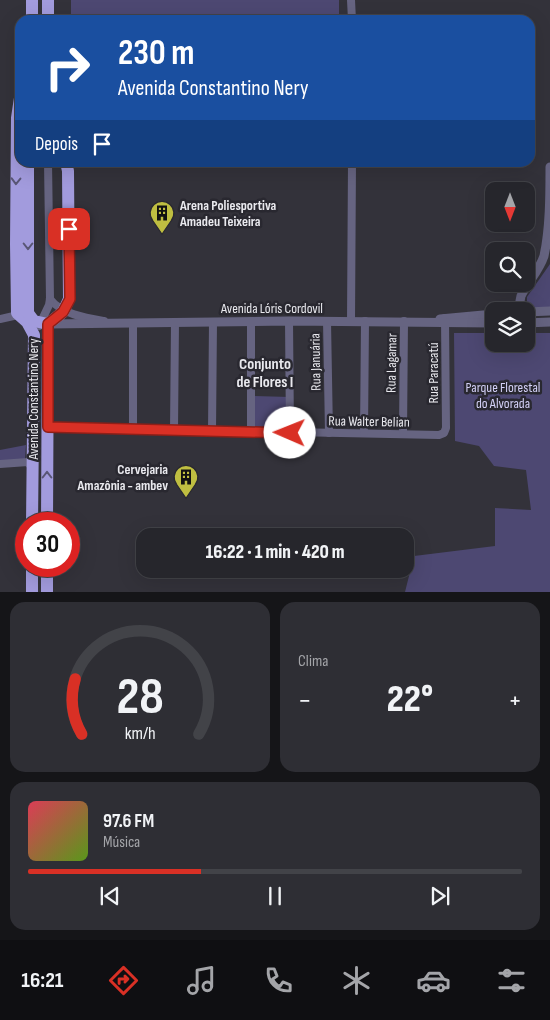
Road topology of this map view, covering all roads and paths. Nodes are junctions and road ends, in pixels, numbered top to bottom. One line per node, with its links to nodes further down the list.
1 (32, 0): 4 (highway)
2 (48, 0): 5 (highway)
3 (352, 0): 6 (street)
4 (32, 15)
5 (48, 15)
6 (352, 15)
7 (17, 167): 18 (highway, one-way to 18)
8 (28, 167): 35 (highway, one-way to 35)
9 (48, 167): 13 (street)
10 (66, 167): 15 (highway)
11 (352, 167): 24 (street)
12 (550, 167): 14 (street)
13 (50, 299): 15 (street, Avenida Lóris Cordovil); 35 (street)
14 (522, 302)
15 (64, 310): 31 (street, Avenida Lóris Cordovil); 35 (highway, Avenida Constantino Nery)
16 (550, 311): 17 (street)
17 (535, 312)
18 (18, 315): 20 (street); 35 (highway)
19 (485, 315): 27 (street, Avenida Lóris Cordovil)
20 (0, 318)
21 (251, 321): 22 (street, Avenida Lóris Cordovil); 29 (street, Avenida Lóris Cordovil); 41 (street)
22 (290, 321): 23 (street, Avenida Lóris Cordovil); 42 (street)
23 (327, 321): 24 (street, Avenida Lóris Cordovil); 43 (street, Rua Januária)
24 (351, 321): 25 (street, Avenida Lóris Cordovil)
25 (365, 321): 26 (street, Avenida Lóris Cordovil); 44 (street)
26 (404, 321): 27 (street, Avenida Lóris Cordovil); 45 (street, Rua Lagamar)
27 (445, 321): 33 (street, Avenida Lóris Cordovil); 37 (street, Rua Paracatú)
28 (175, 322): 29 (street, Avenida Lóris Cordovil); 32 (street, Avenida Lóris Cordovil); 39 (street)
29 (213, 322): 40 (street)
30 (550, 322): 34 (street)
31 (118, 323): 32 (street, Avenida Lóris Cordovil); 35 (street, Avenida Lóris Cordovil)
32 (133, 323): 38 (street)
33 (485, 323)
34 (535, 323)
35 (41, 327): 36 (highway, Avenida Constantino Nery); 47 (highway, Avenida Constantino Nery)
36 (48, 427): 38 (street, Rua Walter Belian); 49 (highway, Avenida Constantino Nery, one-way to 36)
37 (446, 428): 45 (street, Rua Walter Belian)
38 (133, 429): 39 (street, Rua Walter Belian)
39 (174, 430): 40 (street, Rua Walter Belian)
40 (212, 431): 41 (street, Rua Walter Belian)
41 (251, 432): 42 (street, Rua Walter Belian)
42 (290, 433): 43 (street, Rua Walter Belian)
43 (329, 433): 44 (street, Rua Walter Belian)
44 (364, 433): 45 (street, Rua Walter Belian)
45 (403, 434)
46 (0, 464): 47 (street)
47 (32, 468): 48 (highway, Avenida Constantino Nery)
48 (32, 512)
49 (47, 512)
50 (32, 577): 52 (highway)
51 (47, 577): 53 (highway)
52 (32, 592)
53 (47, 592)

